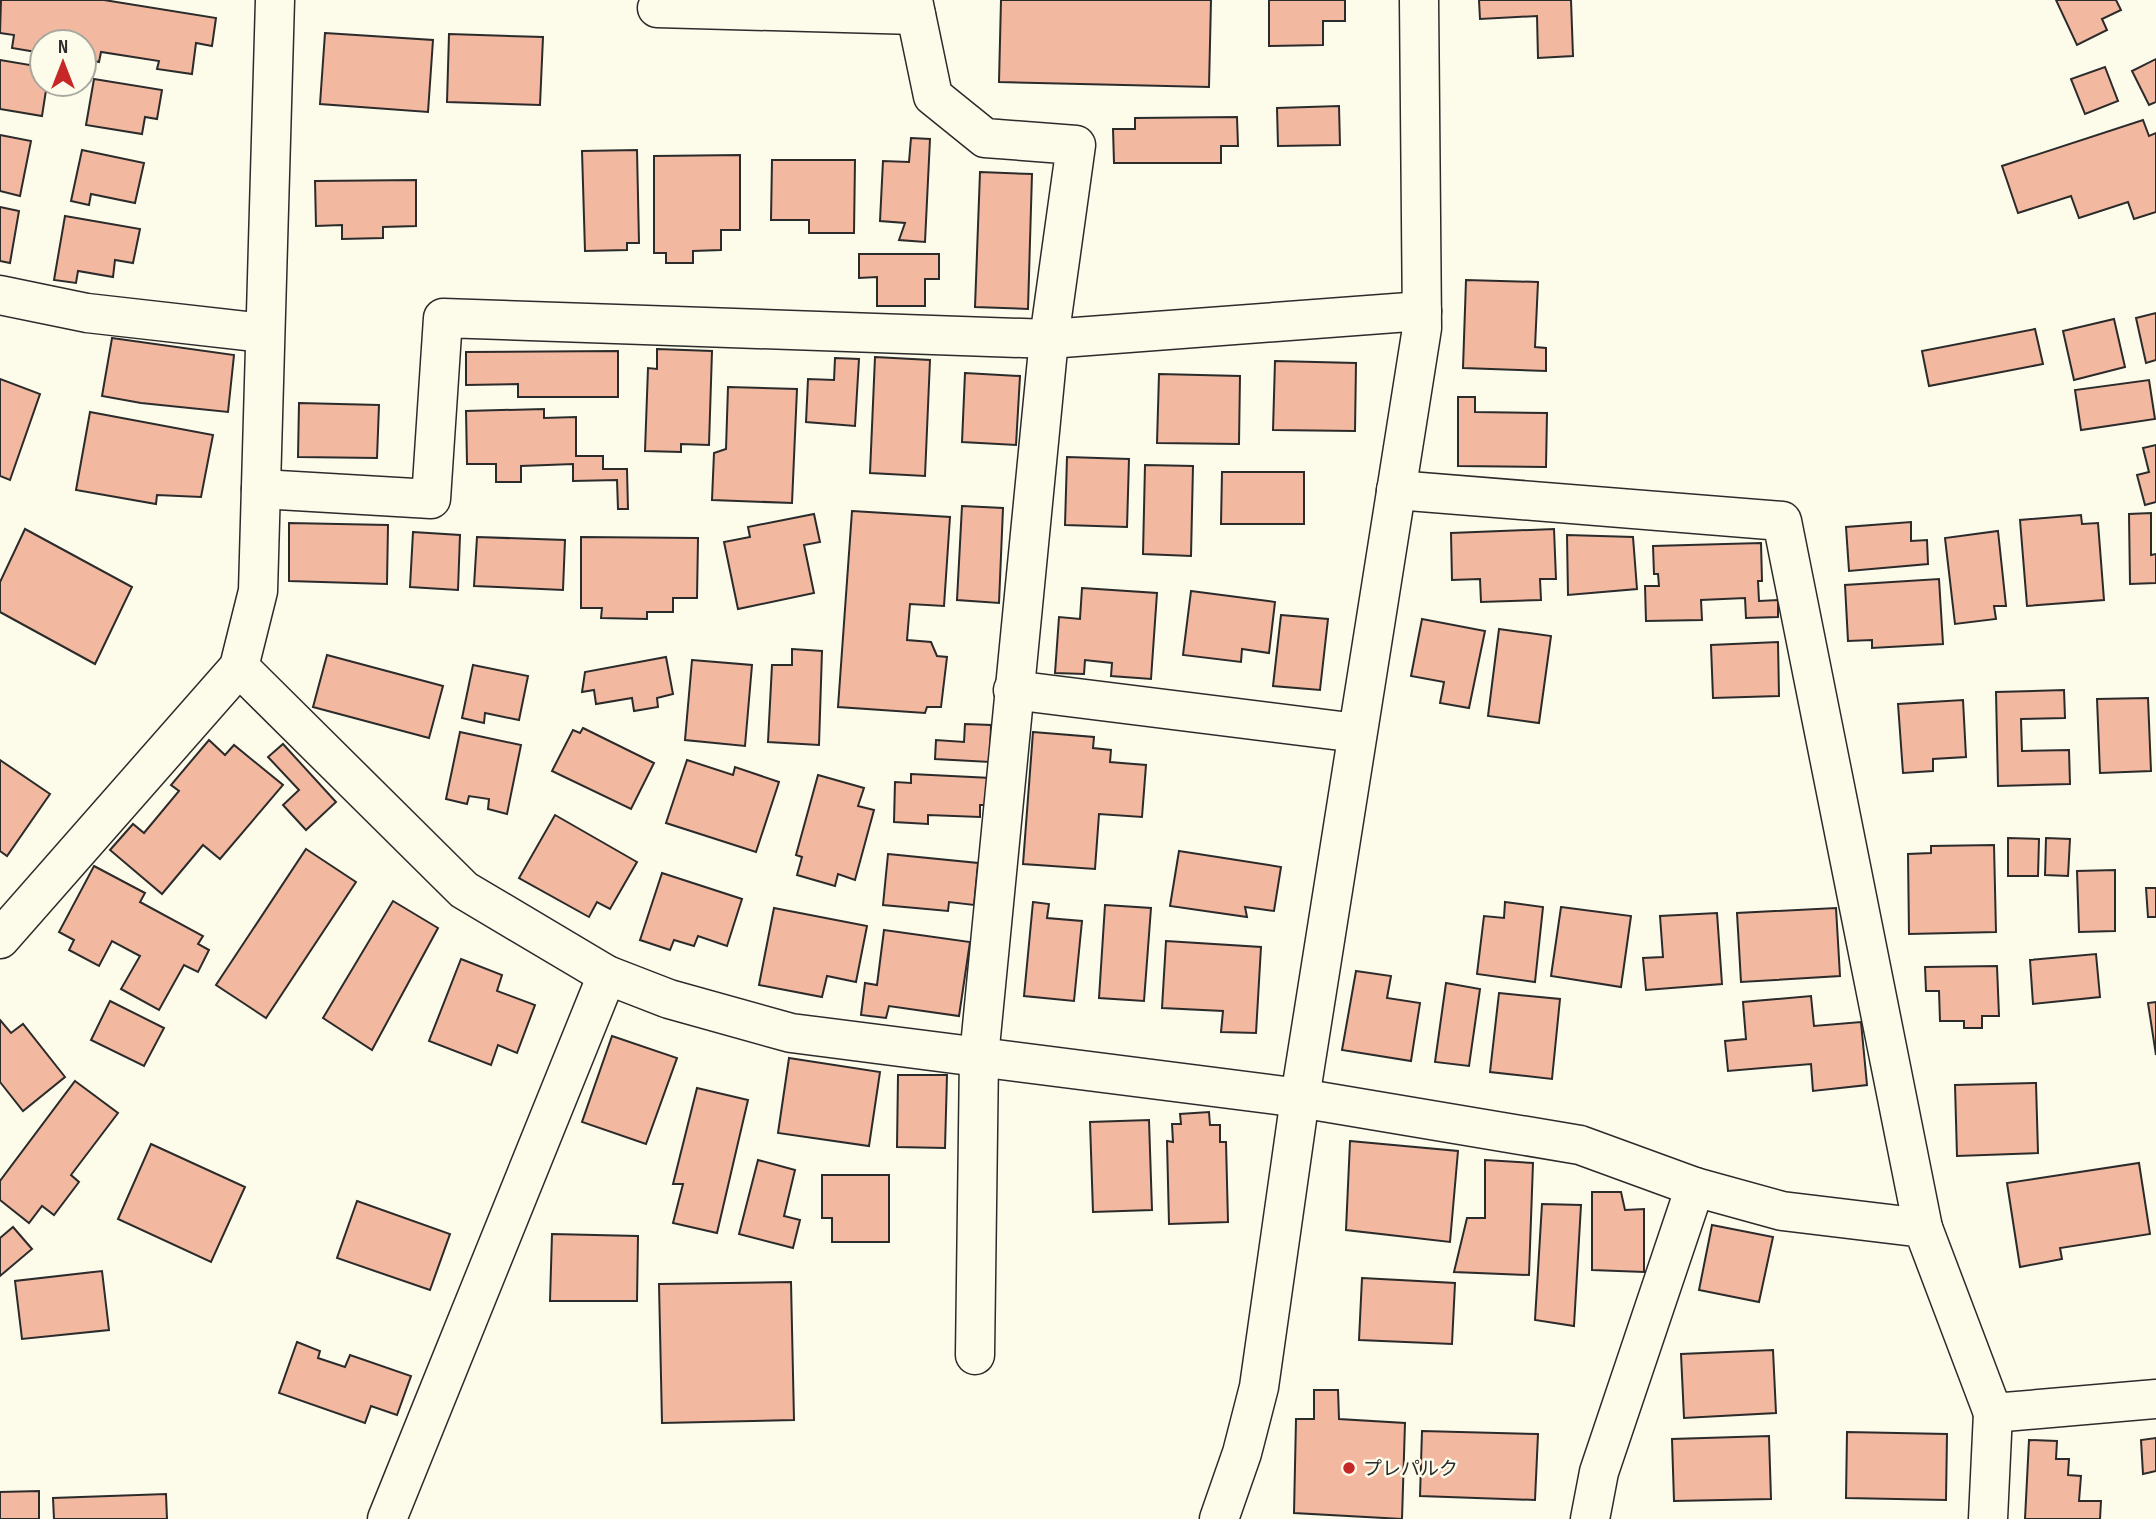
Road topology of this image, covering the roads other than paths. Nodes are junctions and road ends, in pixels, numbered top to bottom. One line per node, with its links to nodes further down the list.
1 (275, 0): 7 (street)
2 (1419, 0): 6 (street)
3 (657, 8): 4 (street)
4 (915, 8): 8 (street)
5 (0, 295): 7 (street)
6 (1422, 311): 8 (street); 10 (street)
7 (264, 333): 9 (street)
8 (1049, 338): 9 (street); 12 (street)
9 (261, 489): 11 (street)
10 (1396, 490): 13 (street); 19 (street)
11 (239, 667): 14 (street); 15 (street)
12 (1013, 690): 13 (street); 16 (street)
13 (1357, 733): 17 (street)
14 (0, 939)
15 (607, 975): 16 (street); 23 (street)
16 (979, 1057): 17 (street); 20 (street)
17 (1300, 1098): 18 (street); 24 (street)
18 (1695, 1187): 19 (street); 25 (street)
19 (1923, 1228): 22 (street)
20 (975, 1355)
21 (2156, 1399): 22 (street)
22 (1993, 1413): 26 (street)
23 (387, 1519)
24 (1219, 1519)
25 (1590, 1519)
26 (1988, 1519)

